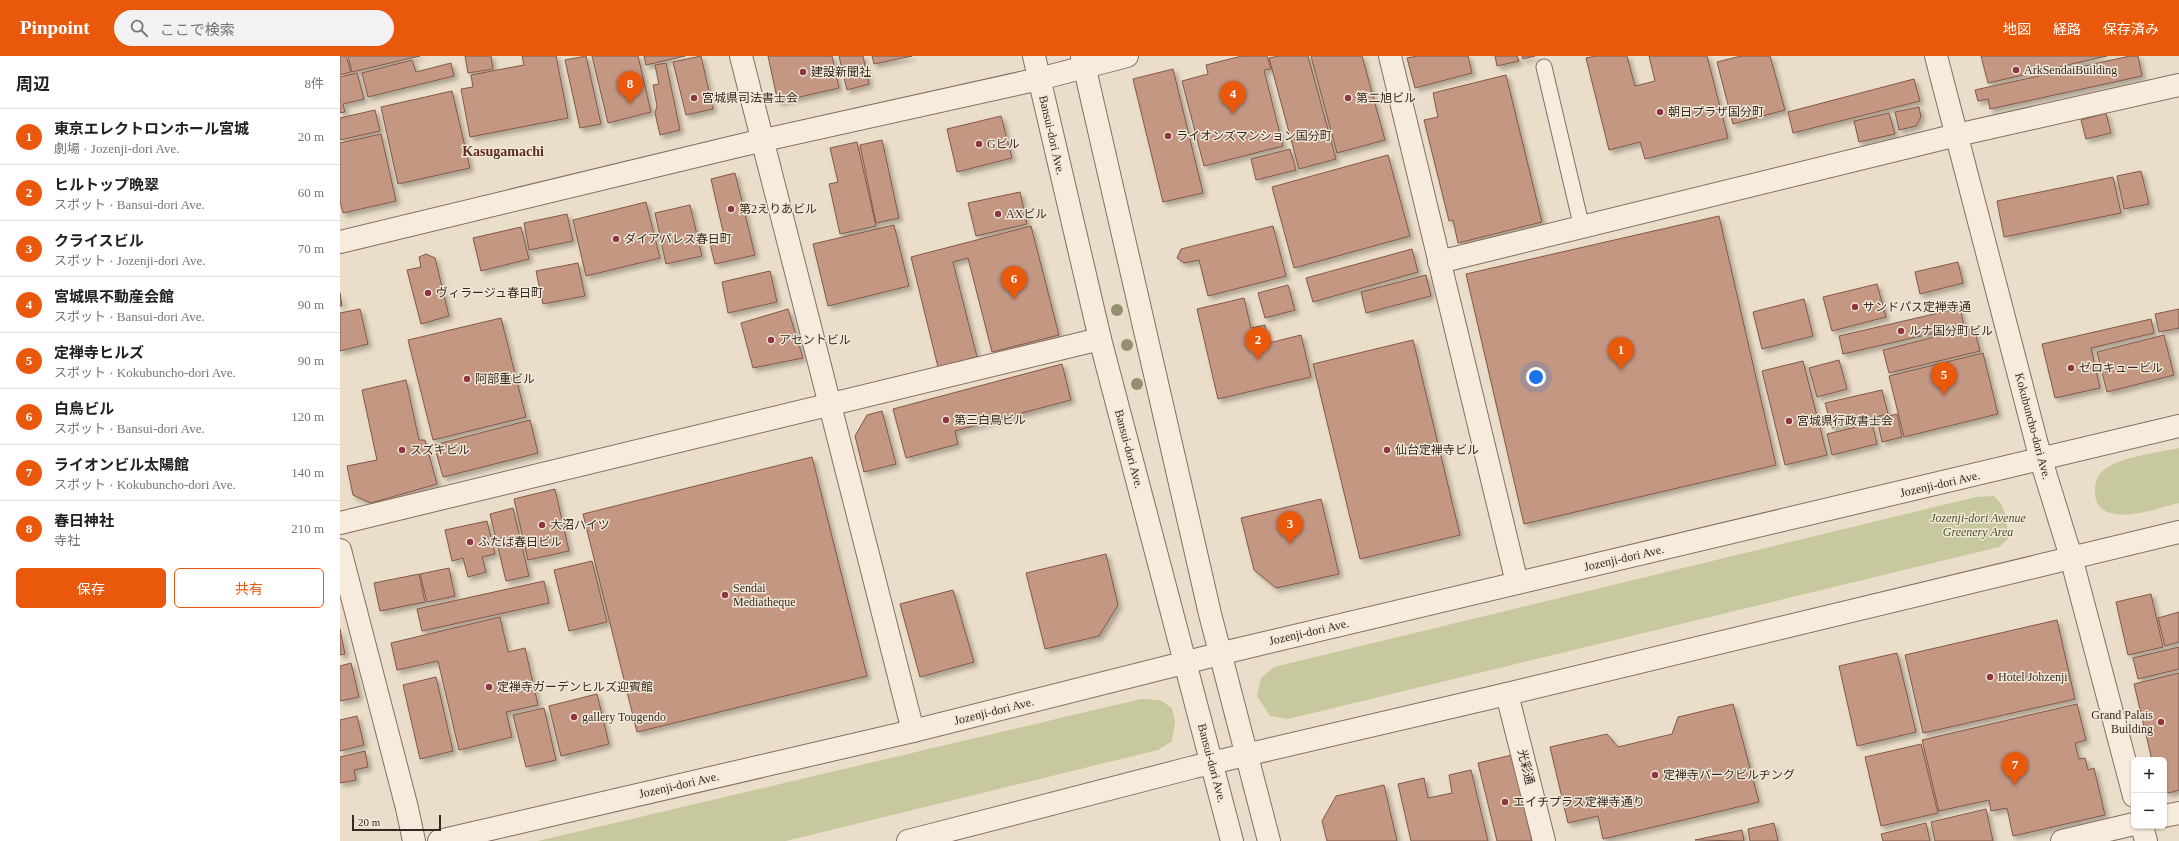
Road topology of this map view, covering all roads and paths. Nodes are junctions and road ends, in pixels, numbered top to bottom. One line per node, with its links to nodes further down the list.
1 (741, 56): 11 (street)
2 (1034, 56): 8 (street, Bansui-dori Ave.)
3 (1127, 56): 6 (street)
4 (1390, 56): 14 (street)
5 (1936, 56): 10 (street, Kokubuncho-dori Ave.)
6 (1084, 62): 8 (street); 24 (street)
7 (1544, 67): 12 (lane)
8 (1039, 79): 11 (street); 15 (street, Bansui-dori Ave.)
9 (2179, 85): 10 (street)
10 (1957, 135): 12 (street); 18 (street, Kokubuncho-dori Ave.)
11 (762, 141): 13 (street); 16 (street)
12 (1582, 228): 14 (street)
13 (340, 242)
14 (1439, 262): 23 (street)
15 (1100, 339): 16 (street); 25 (street, Bansui-dori Ave.)
16 (832, 405): 19 (street); 27 (street)
17 (2179, 426): 18 (street, Jozenji-dori Ave.)
18 (2041, 460): 22 (street, Kokubuncho-dori Ave.); 23 (street, Jozenji-dori Ave.)
19 (340, 523)
20 (2179, 532): 22 (street)
21 (340, 550): 35 (street)
22 (2072, 557): 26 (street); 30 (street, Kokubuncho-dori Ave.)
23 (1517, 583): 24 (street, Jozenji-dori Ave.)
24 (1220, 654): 25 (street, Jozenji-dori Ave.); 28 (street)
25 (1186, 662): 27 (street, Jozenji-dori Ave.); 29 (street, Bansui-dori Ave.)
26 (1507, 694): 28 (street); 40 (street, 光彩通)
27 (913, 731): 36 (street, Jozenji-dori Ave.)
28 (1247, 755): 29 (street); 39 (street)
29 (1212, 763): 37 (street); 38 (street, Bansui-dori Ave.)
30 (2133, 793)
31 (2179, 813): 32 (street)
32 (2167, 815)
33 (2131, 825): 41 (street)
34 (2143, 829): 42 (street)
35 (414, 841)
36 (439, 841)
37 (908, 841)
38 (1232, 841)
39 (1269, 841)
40 (1544, 841)
41 (2062, 841)
42 (2146, 841)

